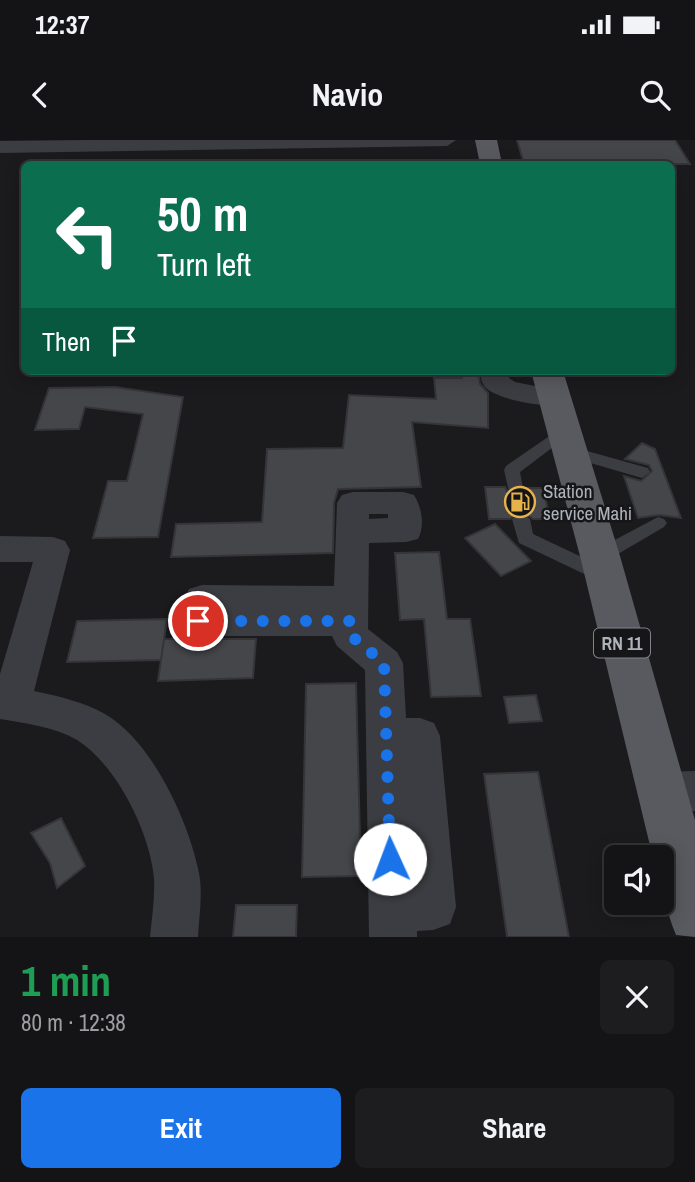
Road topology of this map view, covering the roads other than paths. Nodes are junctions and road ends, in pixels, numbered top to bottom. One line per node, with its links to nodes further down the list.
1 (486, 140): 4 (main road)
2 (452, 144): 3 (street)
3 (0, 147)
4 (490, 161)
5 (495, 375): 6 (street)
6 (559, 413): 7 (lane); 8 (lane); 13 (main road, RN 11)
7 (642, 472)
8 (515, 488)
9 (521, 519): 13 (lane)
10 (658, 523): 13 (lane)
11 (354, 531): 17 (street)
12 (0, 549): 14 (street)
13 (602, 566): 15 (main road, RN 11)
14 (5, 703): 18 (street)
15 (678, 792): 16 (main road, RN 11)
16 (695, 916)
17 (393, 922)
18 (174, 937)

